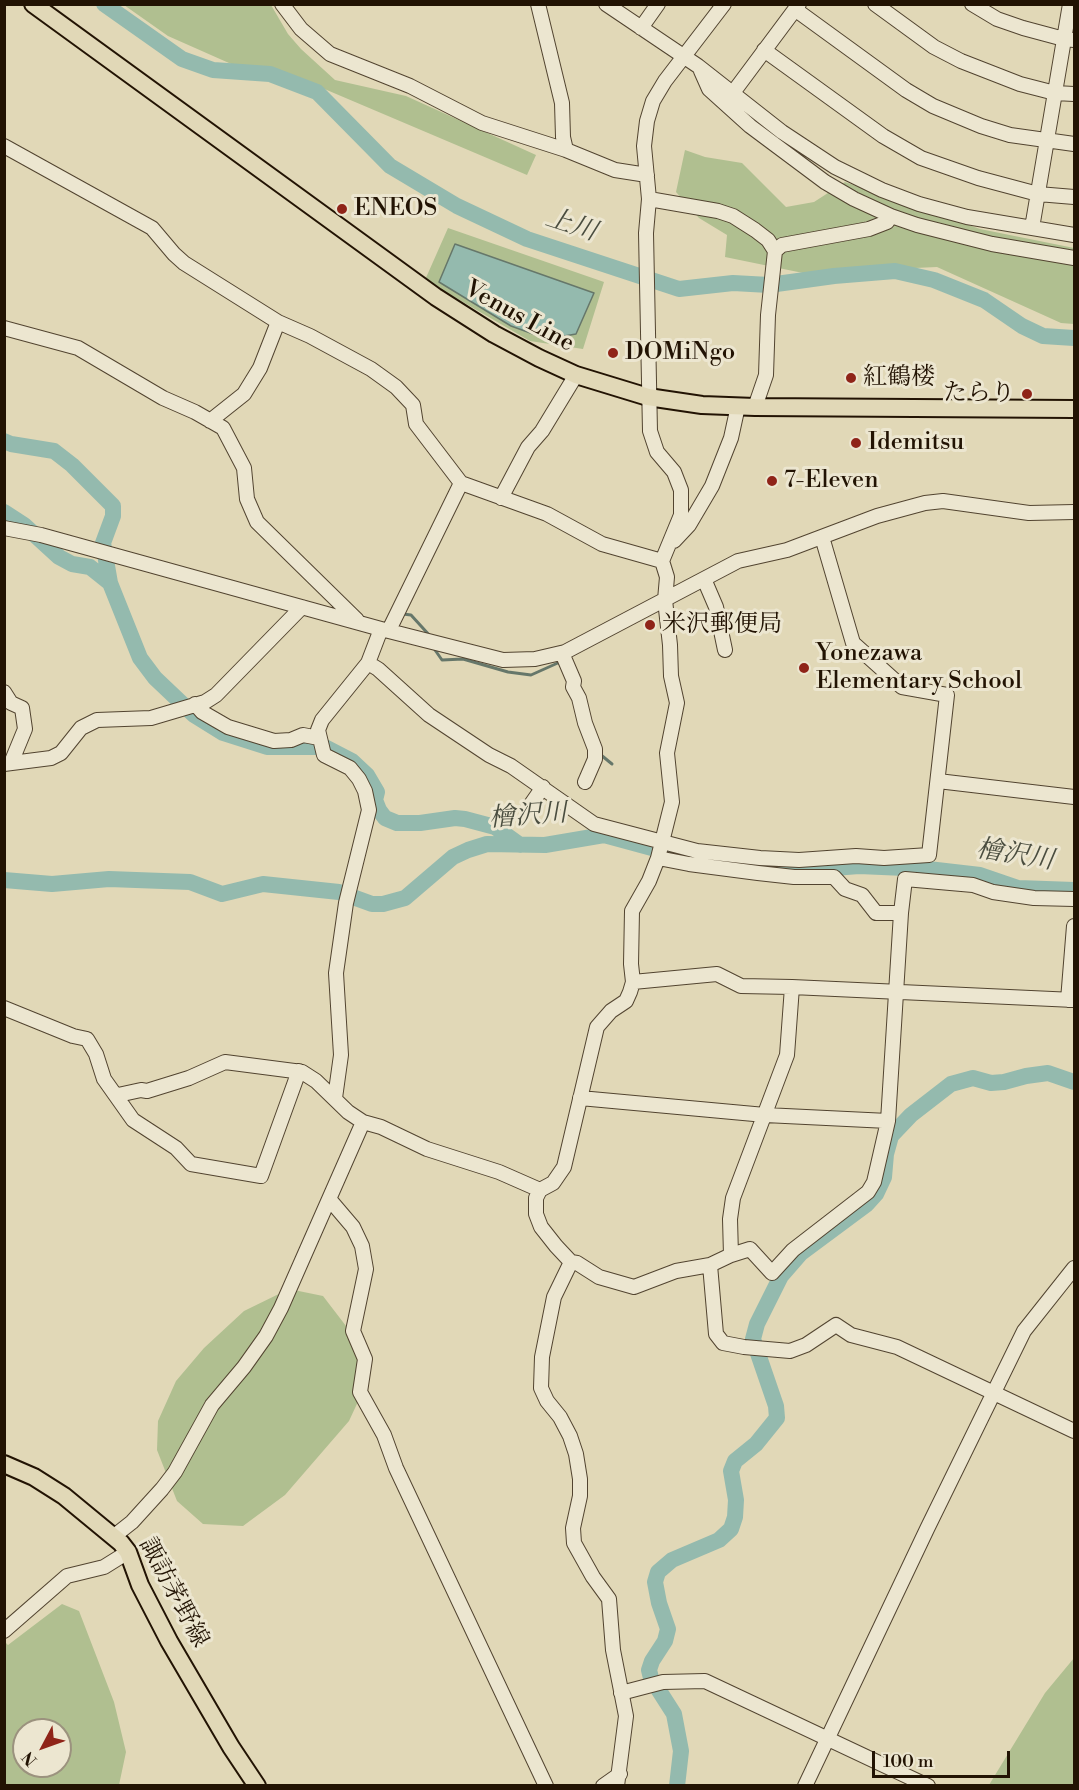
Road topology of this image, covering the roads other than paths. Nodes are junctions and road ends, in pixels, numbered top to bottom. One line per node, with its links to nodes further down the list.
1 (33, 4): 34 (main road, Venus Line)
2 (282, 4): 22 (street)
3 (538, 4): 22 (street)
4 (606, 4): 11 (street)
5 (658, 4): 11 (street)
6 (724, 4): 14 (street)
7 (875, 4): 17 (street)
8 (972, 4): 12 (street)
9 (1070, 4): 12 (street)
10 (798, 7): 13 (street); 19 (street)
11 (640, 28): 14 (street)
12 (1069, 39): 17 (street)
13 (764, 50): 16 (street); 24 (street)
14 (684, 58): 15 (street); 23 (street)
15 (698, 66): 16 (street); 27 (street)
16 (732, 93): 28 (street)
17 (1055, 93): 18 (street); 19 (street)
18 (1074, 94)
19 (1047, 141): 20 (street); 24 (street)
20 (1074, 144)
21 (4, 146): 32 (street)
22 (566, 150): 23 (street)
23 (647, 175): 26 (street)
24 (1038, 194): 25 (street); 28 (street)
25 (1074, 197)
26 (649, 199): 30 (street); 35 (street)
27 (891, 216): 30 (street); 31 (street)
28 (1032, 228): 29 (street)
29 (1074, 235)
30 (775, 257): 36 (street)
31 (1074, 258)
32 (278, 322): 38 (street); 39 (street)
33 (4, 328): 38 (street)
34 (576, 375): 35 (main road, Venus Line); 40 (street)
35 (648, 397): 36 (main road, Venus Line); 44 (street)
36 (746, 407): 37 (main road, Venus Line); 44 (street)
37 (1074, 409)
38 (210, 421): 49 (street)
39 (461, 483): 40 (street); 50 (street)
40 (501, 498): 45 (street)
41 (1074, 512): 43 (street)
42 (5, 529): 48 (street)
43 (822, 537): 46 (street); 58 (street)
44 (670, 545): 45 (street)
45 (662, 561): 47 (street)
46 (704, 579): 47 (street); 51 (street)
47 (665, 600): 52 (street); 63 (street)
48 (302, 607): 49 (street); 55 (street)
49 (358, 621): 50 (street)
50 (385, 629): 52 (street); 53 (street)
51 (725, 650)
52 (562, 653): 59 (street)
53 (368, 663): 56 (street); 60 (street)
54 (4, 692): 57 (street)
55 (190, 706): 56 (street); 57 (street)
56 (320, 744): 75 (street)
57 (8, 764)
58 (938, 781): 61 (street); 63 (street)
59 (585, 782)
60 (543, 787): 62 (street); 63 (street)
61 (1074, 798)
62 (526, 810)
63 (662, 841): 64 (street)
64 (658, 858): 66 (street); 68 (street)
65 (1074, 899): 66 (street)
66 (901, 913): 70 (street)
67 (1074, 926): 71 (street)
68 (633, 982): 69 (street); 76 (street)
69 (792, 987): 70 (street); 77 (street)
70 (896, 993): 71 (street); 78 (street)
71 (1071, 1000)
72 (4, 1008): 74 (street)
73 (299, 1071): 74 (street); 74 (street); 75 (street)
74 (118, 1095)
75 (335, 1098): 79 (street)
76 (580, 1098): 77 (street); 80 (street)
77 (765, 1115): 78 (street); 82 (street)
78 (888, 1121): 82 (street)
79 (363, 1122): 80 (street); 81 (street)
80 (540, 1190): 83 (street)
81 (330, 1200): 89 (street); 96 (street)
82 (731, 1255): 84 (street)
83 (571, 1262): 84 (street); 92 (street)
84 (710, 1266): 86 (street)
85 (1074, 1268): 86 (street)
86 (994, 1393): 87 (street); 93 (street)
87 (1074, 1431)
88 (4, 1464): 89 (main road, 諏訪茅野線)
89 (113, 1537): 90 (main road, 諏訪茅野線)
90 (128, 1552): 91 (street); 95 (main road, 諏訪茅野線)
91 (4, 1631)
92 (621, 1693): 93 (street); 94 (street)
93 (828, 1738): 98 (street); 99 (street)
94 (619, 1780): 97 (street)
95 (257, 1785)
96 (546, 1785)
97 (603, 1785)
98 (805, 1785)
99 (928, 1785)

